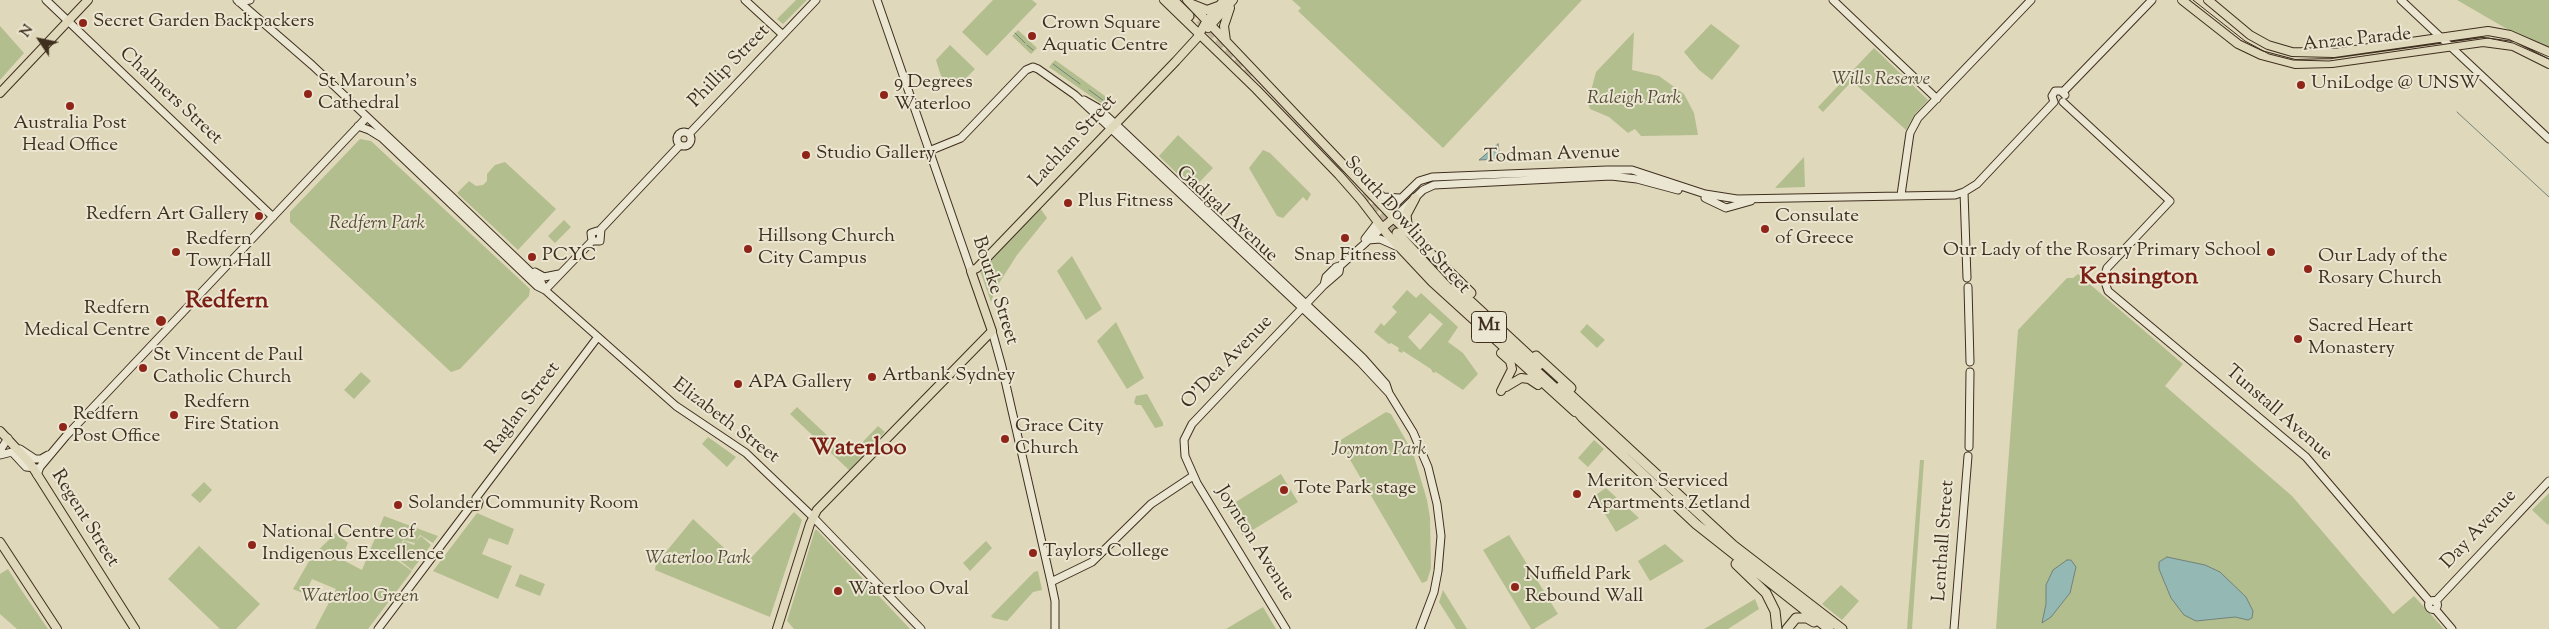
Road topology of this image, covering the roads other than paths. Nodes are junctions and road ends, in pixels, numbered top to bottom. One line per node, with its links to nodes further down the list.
1 (46, 0): 19 (street, Chalmers Street)
2 (88, 0): 19 (main road)
3 (250, 0): 15 (street)
4 (746, 0): 22 (street)
5 (816, 0): 22 (street, Phillip Street)
6 (878, 0): 37 (street, Bourke Street)
7 (1164, 0): 21 (main road, South Dowling Street)
8 (1173, 0): 18 (highway)
9 (1833, 0): 30 (street)
10 (2031, 0): 30 (street)
11 (2152, 0): 28 (street)
12 (2182, 0): 25 (main road, Anzac Parade)
13 (2208, 0): 23 (main road, Anzac Parade)
14 (2402, 0): 23 (street)
15 (238, 1): 33 (street, Elizabeth Street)
16 (1188, 1): 17 (main road); 20 (main road, South Dowling Street)
17 (1228, 1): 20 (main road); 20 (main road); 24 (main road)
18 (1190, 16)
19 (68, 22): 29 (main road); 50 (street, Chalmers Street)
20 (1209, 24): 21 (main road, Lachlan Street); 24 (main road, South Dowling Street)
21 (1200, 33): 35 (main road, Lachlan Street); 51 (main road, South Dowling Street)
22 (783, 35): 59 (street, Phillip Street)
23 (2441, 38): 25 (street); 26 (main road, Anzac Parade)
24 (1226, 41): 38 (main road, South Dowling Street)
25 (2451, 47): 27 (main road, Anzac Parade); 36 (street)
26 (2549, 52)
27 (2549, 64)
28 (2063, 92): 31 (street); 32 (street)
29 (0, 93)
30 (1938, 99): 43 (street)
31 (2054, 102): 32 (street); 42 (street, Todman Avenue)
32 (2063, 102): 82 (street, Tunstall Avenue)
33 (367, 116): 34 (street); 57 (street, Elizabeth Street)
34 (358, 126): 50 (street); 61 (street, Elizabeth Street)
35 (1112, 126): 37 (street, Gadigal Avenue); 58 (main road, Lachlan Street); 62 (street, Gadigal Avenue)
36 (2549, 139)
37 (929, 151): 58 (street, Bourke Street)
38 (1342, 164): 45 (street); 49 (main road, South Dowling Street)
39 (1624, 170): 40 (street); 41 (street); 44 (street, Todman Avenue); 45 (street, Todman Avenue)
40 (1603, 176): 41 (street, Todman Avenue); 46 (street, Todman Avenue)
41 (1643, 180): 48 (street, Todman Avenue)
42 (1964, 192): 43 (street, Todman Avenue); 96 (street, Lenthall Street)
43 (1901, 195): 47 (street, Todman Avenue)
44 (1728, 196): 47 (street, Todman Avenue); 48 (street)
45 (1401, 198): 49 (street, Todman Avenue)
46 (1415, 198): 49 (street, Todman Avenue); 52 (highway)
47 (1756, 200): 48 (street, Todman Avenue)
48 (1728, 206)
49 (1391, 214): 51 (main road); 52 (highway)
50 (273, 217): 73 (street)
51 (1380, 225): 54 (street, O'Dea Avenue); 55 (street, O'Dea Avenue); 56 (main road, South Dowling Street)
52 (1408, 232): 69 (highway)
53 (1397, 233): 67 (highway, M1)
54 (1367, 240): 55 (street, O'Dea Avenue); 56 (street)
55 (1359, 247): 62 (street, O'Dea Avenue)
56 (1398, 247): 63 (main road, South Dowling Street)
57 (526, 268): 59 (street); 61 (street, Elizabeth Street)
58 (971, 271): 64 (main road, Bourke Street)
59 (562, 272): 61 (street)
60 (1455, 287): 69 (highway, M1)
61 (545, 290): 65 (street, Elizabeth Street)
62 (1304, 306): 76 (street, O'Dea Avenue); 90 (street, Gadigal Avenue)
63 (1476, 324): 66 (main road, South Dowling Street); 66 (main road)
64 (992, 331): 79 (main road); 81 (street, Bourke Street)
65 (597, 338): 79 (street, Elizabeth Street); 85 (street, Raglan Street)
66 (1567, 406): 67 (main road, South Dowling Street)
67 (1583, 418): 78 (highway, South Dowling Street / M1)
68 (0, 431): 70 (main road, Regent Street)
69 (1616, 435): 95 (highway, M1)
70 (8, 438): 71 (street); 72 (main road, Regent Street); 74 (street)
71 (0, 445)
72 (18, 448): 73 (street); 75 (main road, Regent Street)
73 (53, 450): 75 (street)
74 (0, 453): 75 (street)
75 (35, 472): 84 (main road, Regent Street)
76 (1194, 476): 81 (street); 89 (street, Joynton Avenue)
77 (2549, 481): 82 (street, Day Avenue)
78 (1669, 498): 91 (highway); 94 (highway, South Dowling Street / M1)
79 (813, 517): 86 (main road); 87 (street, Elizabeth Street)
80 (0, 542): 83 (main road)
81 (1051, 582): 88 (street, Bourke Street)
82 (2433, 604): 97 (street, Tunstall Avenue)
83 (57, 629)
84 (135, 629)
85 (378, 629)
86 (777, 629)
87 (921, 629)
88 (1055, 629)
89 (1286, 629)
90 (1420, 629)
91 (1777, 629)
92 (1787, 629): 93 (highway)
93 (1824, 629)
94 (1829, 629)
95 (1842, 629)
96 (1954, 629)
97 (2452, 629)

